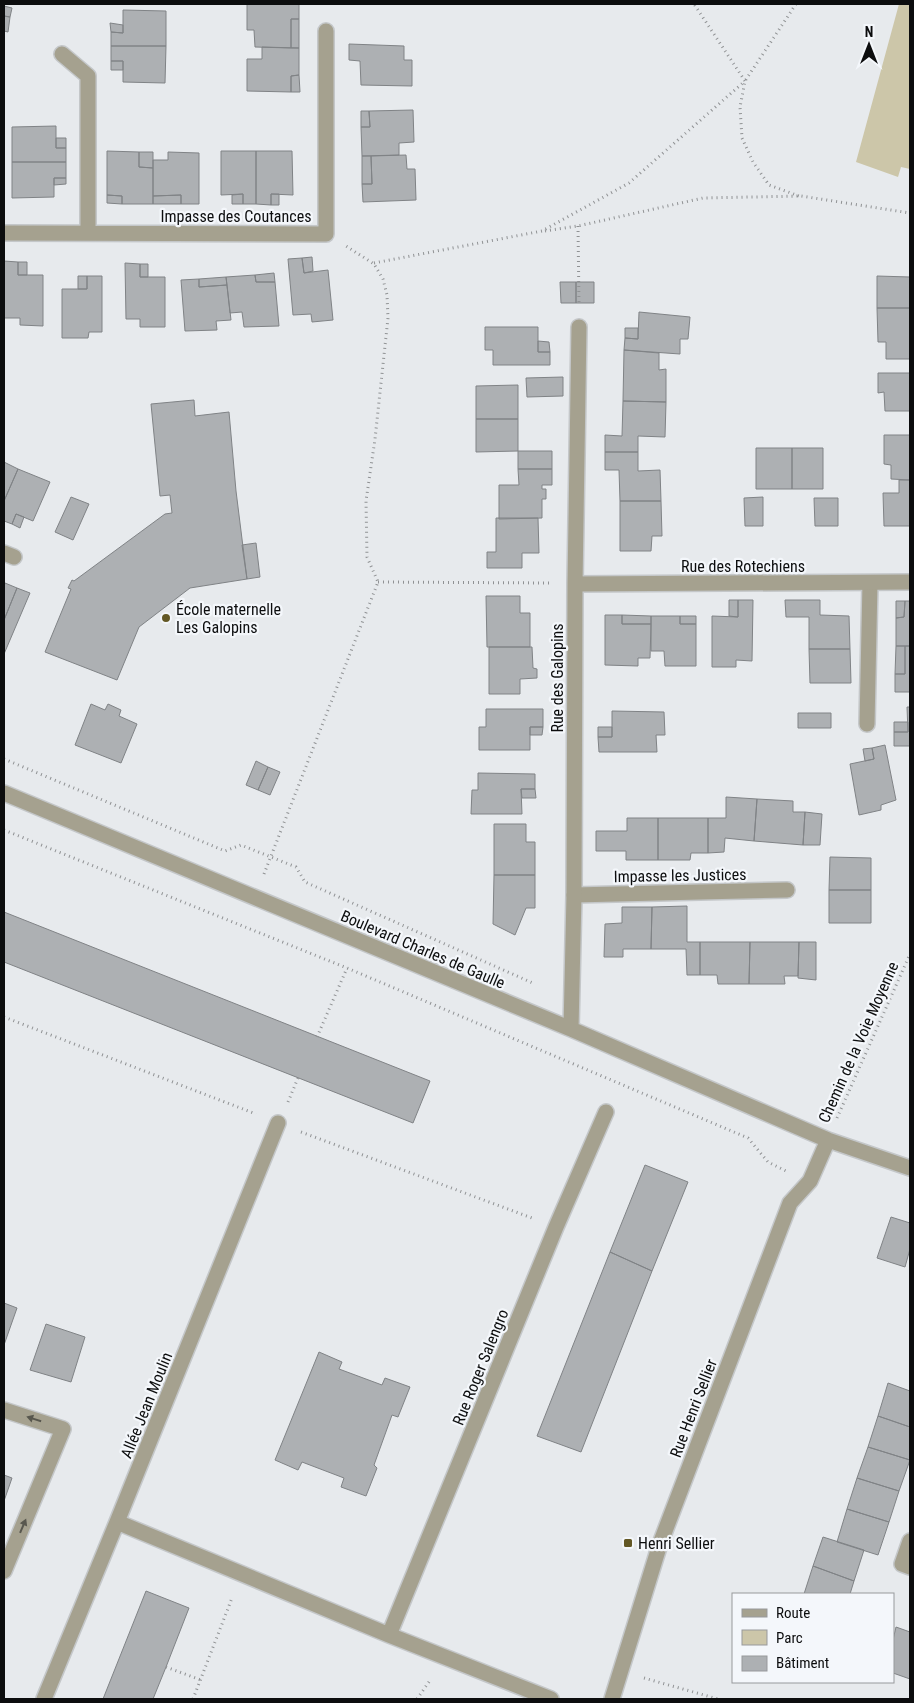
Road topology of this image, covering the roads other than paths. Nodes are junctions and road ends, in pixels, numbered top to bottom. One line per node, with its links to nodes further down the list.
1 (326, 31): 3 (street, Impasse des Coutances)
2 (62, 54): 3 (street)
3 (88, 232): 4 (street, Impasse des Coutances)
4 (4, 233)
5 (580, 327): 8 (street, Rue des Galopins)
6 (910, 582): 7 (street, Rue des Rotechiens)
7 (870, 583): 8 (street, Rue des Rotechiens); 9 (street)
8 (575, 584): 12 (street, Rue des Galopins)
9 (867, 724)
10 (4, 793): 13 (street, Boulevard Charles de Gaulle)
11 (787, 890): 12 (street, Impasse les Justices)
12 (574, 895): 13 (street, Rue des Galopins)
13 (571, 1029): 16 (street, Boulevard Charles de Gaulle)
14 (606, 1112): 23 (street, Rue Roger Salengro)
15 (278, 1123): 19 (street, Allée Jean Moulin)
16 (828, 1140): 17 (street, Boulevard Charles de Gaulle); 26 (street, Rue Henri Sellier)
17 (910, 1168)
18 (4, 1410): 22 (street, one-way to 18)
19 (117, 1522): 23 (street); 24 (street, Allée Jean Moulin)
20 (910, 1541): 21 (street)
21 (910, 1567)
22 (4, 1571)
23 (389, 1635): 25 (street)
24 (44, 1699)
25 (551, 1699)
26 (612, 1699)

